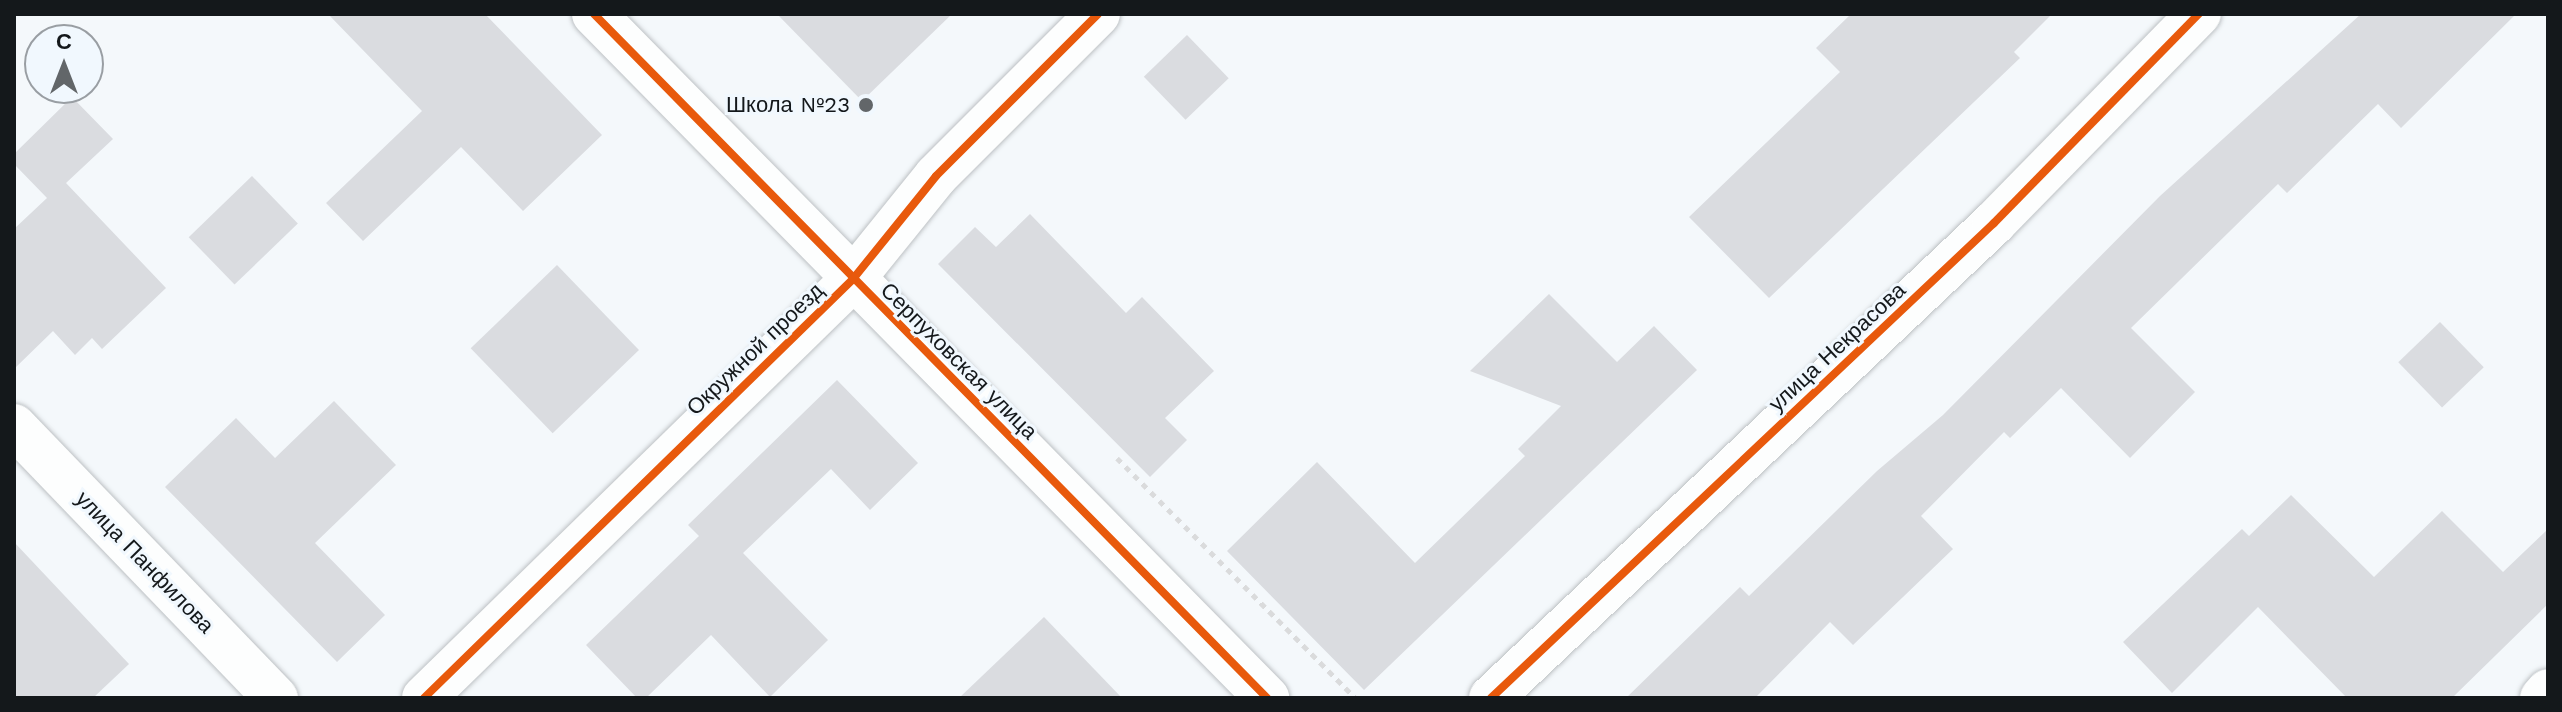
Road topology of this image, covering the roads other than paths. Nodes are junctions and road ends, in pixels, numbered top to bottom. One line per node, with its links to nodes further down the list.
1 (594, 14): 4 (street, Серпуховская улица)
2 (1098, 14): 4 (street, Окружной проезд)
3 (2199, 14): 10 (street, улица Некрасова)
4 (853, 279): 8 (street, Окружной проезд); 9 (street, Серпуховская улица)
5 (14, 426): 7 (street, улица Панфилова)
6 (2548, 691): 11 (street)
7 (276, 698)
8 (424, 698)
9 (1267, 698)
10 (1491, 698)
11 (2542, 698)

